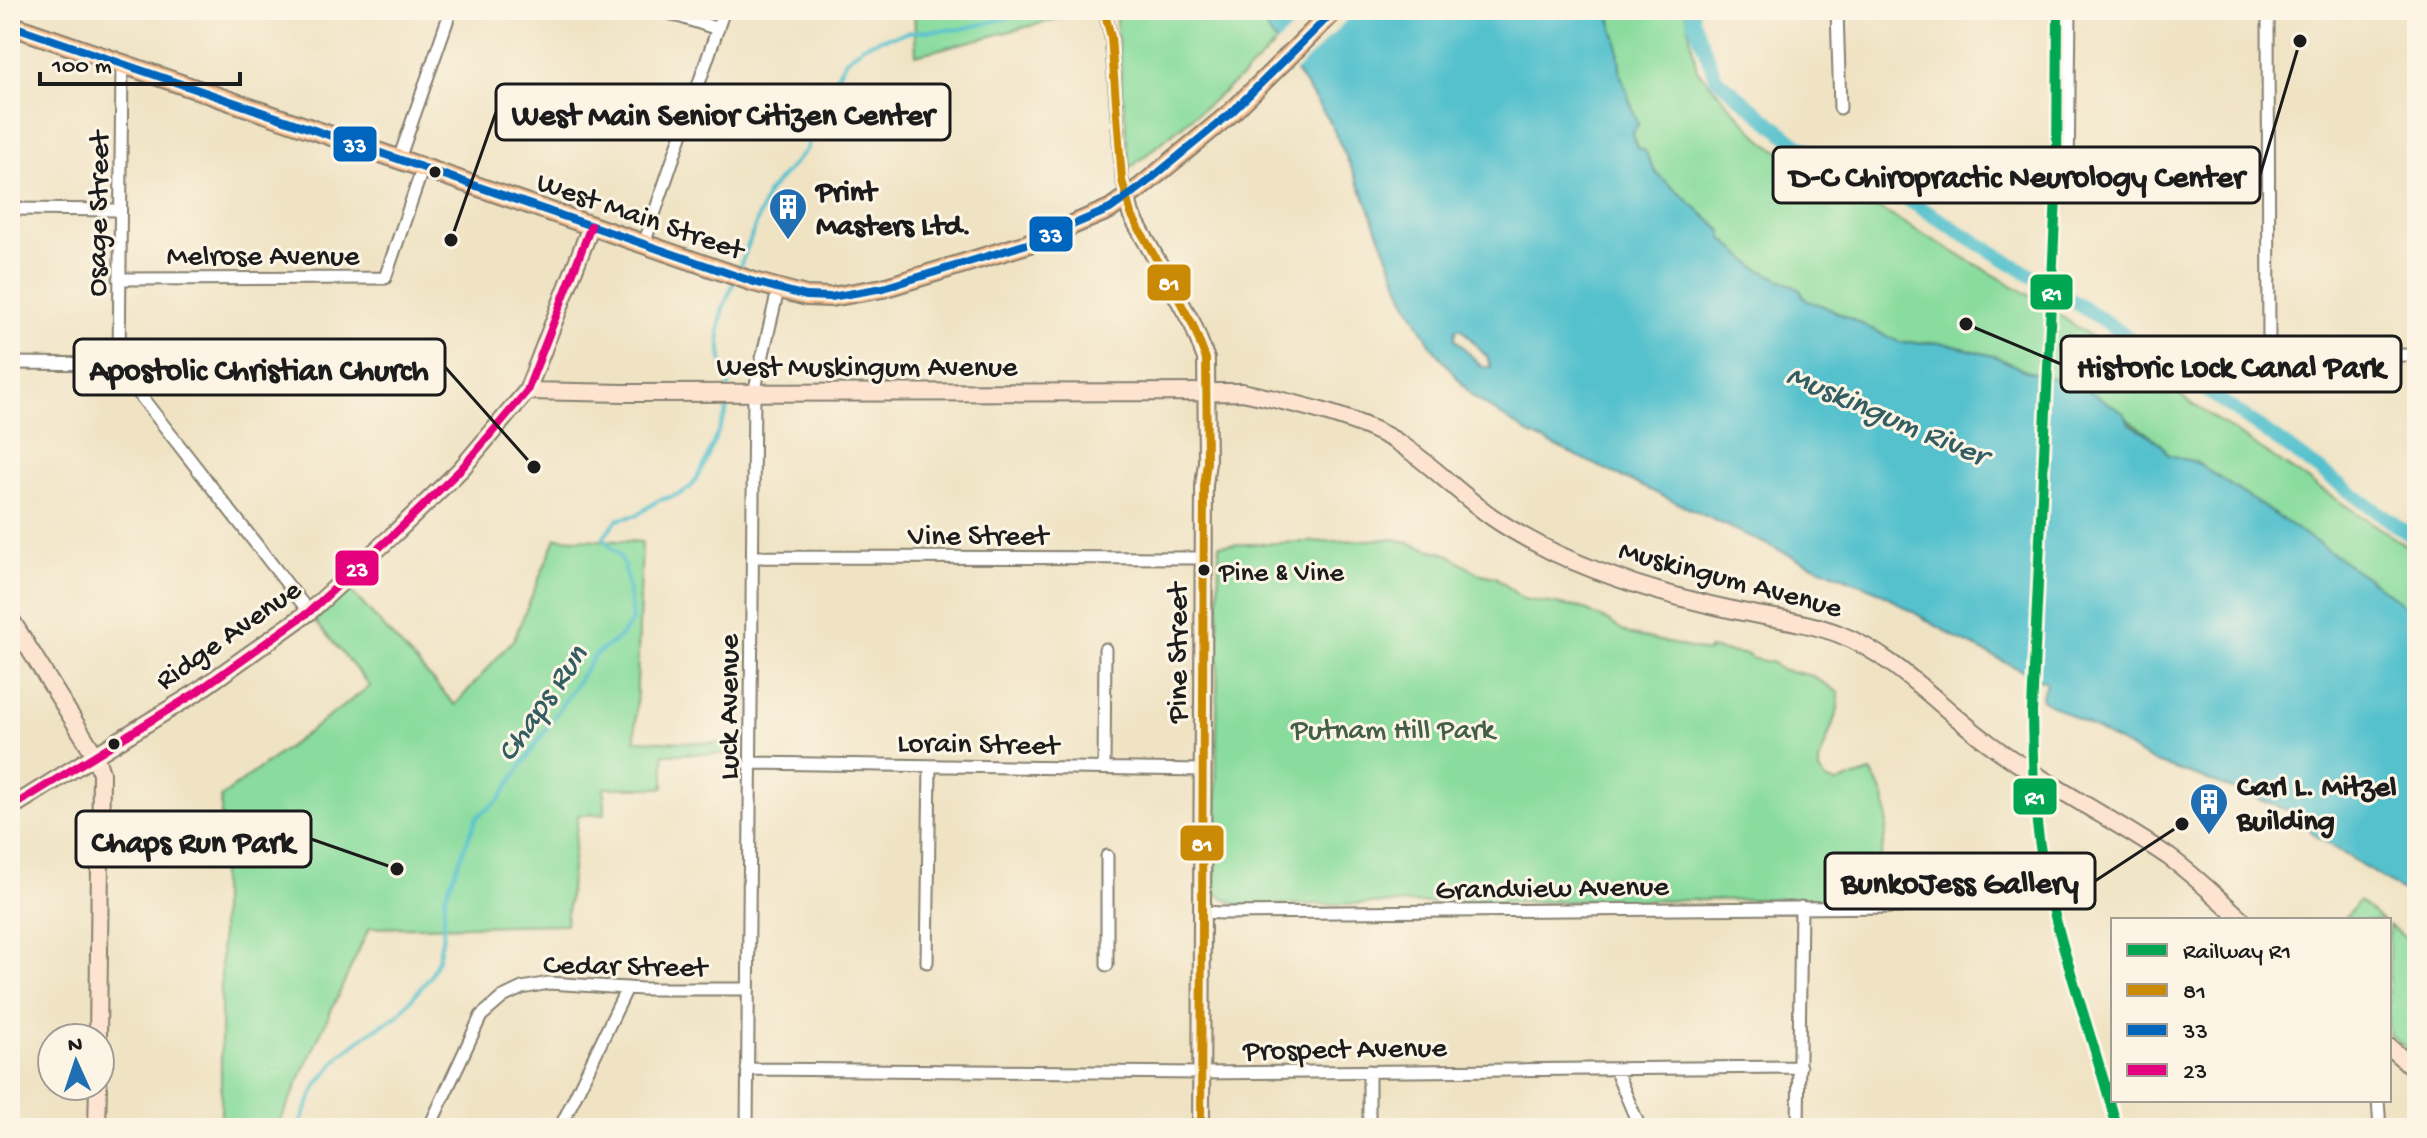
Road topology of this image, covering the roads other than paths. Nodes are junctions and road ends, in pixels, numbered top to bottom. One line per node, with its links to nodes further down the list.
1 (451, 10): 13 (street)
2 (660, 10): 10 (street)
3 (724, 10): 10 (street)
4 (1104, 10): 16 (street)
5 (1335, 10): 16 (main road, West Main Street)
6 (1837, 10): 12 (street)
7 (2070, 10): 15 (street)
8 (2268, 10): 23 (street)
9 (10, 25): 11 (main road, West Main Street)
10 (718, 29): 20 (street)
11 (122, 64): 13 (main road, West Main Street); 18 (street, Osage Street)
12 (1840, 108)
13 (399, 159): 14 (main road, West Main Street)
14 (423, 167): 19 (main road, West Main Street); 21 (street, Melrose Avenue)
15 (2068, 173)
16 (1127, 198): 22 (main road, West Main Street); 27 (street, Pine Street)
17 (10, 209): 18 (street)
18 (120, 210): 21 (street, Osage Street)
19 (591, 226): 20 (main road, West Main Street); 26 (street, Ridge Avenue)
20 (644, 244): 22 (main road, West Main Street)
21 (119, 279): 25 (street, Osage Street)
22 (778, 290): 28 (street, Luck Avenue)
23 (2417, 355)
24 (10, 363): 25 (street)
25 (119, 364): 31 (street)
26 (527, 391): 28 (street, West Muskingum Avenue); 31 (street, Ridge Avenue)
27 (1208, 392): 28 (street, West Muskingum Avenue); 30 (street, Pine Street); 44 (street, Muskingum Avenue)
28 (747, 393): 29 (street, Luck Avenue)
29 (753, 557): 30 (street, Vine Street); 35 (street, Luck Avenue)
30 (1204, 558): 38 (street, Pine Street)
31 (309, 612): 34 (street, Ridge Avenue)
32 (10, 618): 34 (street)
33 (1105, 649): 37 (street)
34 (95, 755): 39 (street, Ridge Avenue); 49 (street)
35 (751, 763): 36 (street, Lorain Street); 48 (street, Luck Avenue)
36 (930, 766): 37 (street, Lorain Street); 45 (street)
37 (1104, 768): 38 (street, Lorain Street)
38 (1203, 770): 43 (street, Pine Street)
39 (10, 808)
40 (1107, 856): 46 (street)
41 (1801, 907): 42 (street, Grandview Avenue); 43 (street, Grandview Avenue); 51 (street)
42 (1901, 907)
43 (1203, 912): 56 (street, Pine Street)
44 (2240, 918)
45 (927, 962)
46 (1107, 965)
47 (627, 988): 48 (street, Cedar Street); 60 (street, Cedar Street); 61 (street)
48 (748, 989): 52 (street, Luck Avenue)
49 (98, 1022)
50 (2391, 1049): 55 (street)
51 (1800, 1067): 53 (street, Prospect Avenue); 66 (street)
52 (747, 1069): 56 (street, Prospect Avenue); 62 (street, Luck Avenue)
53 (1615, 1069): 54 (street, Prospect Avenue); 65 (street)
54 (1369, 1071): 56 (street, Prospect Avenue); 64 (street)
55 (2417, 1071)
56 (1201, 1073): 63 (street, Pine Street)
57 (98, 1102): 59 (street)
58 (2378, 1102): 67 (street)
59 (97, 1128)
60 (429, 1128)
61 (560, 1128)
62 (747, 1128)
63 (1201, 1128)
64 (1369, 1128)
65 (1640, 1128)
66 (1798, 1128)
67 (2380, 1128)

